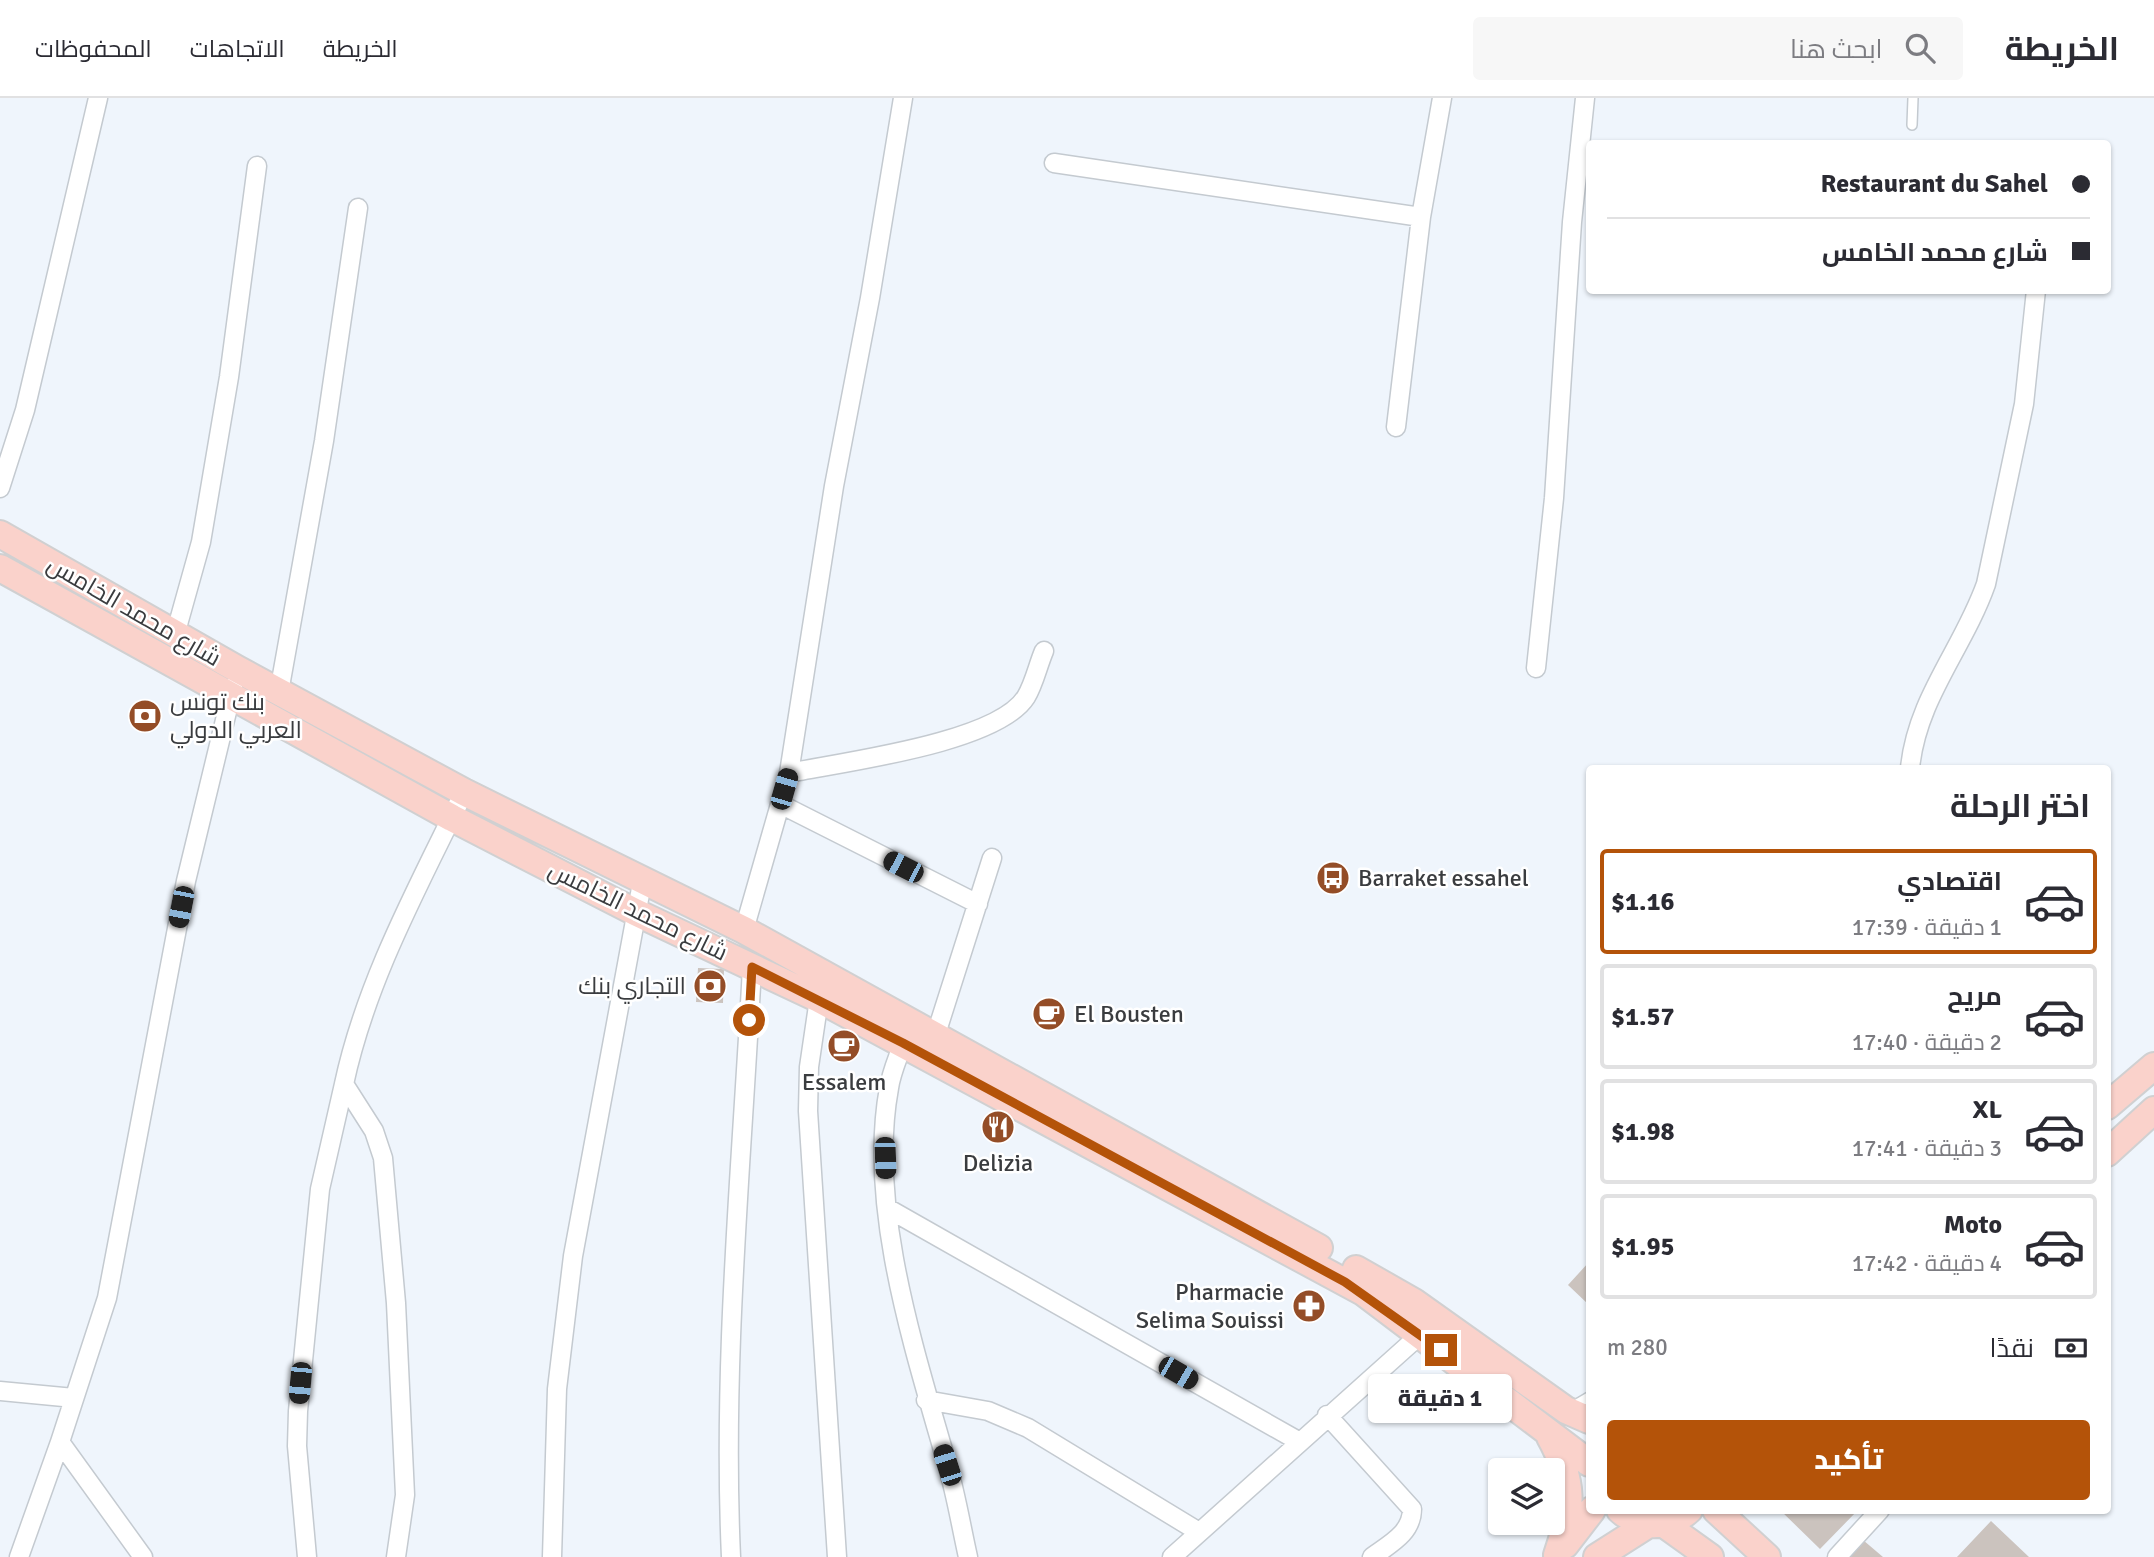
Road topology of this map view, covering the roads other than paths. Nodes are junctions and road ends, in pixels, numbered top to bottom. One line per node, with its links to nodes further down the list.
1 (98, 98): 13 (street)
2 (903, 98): 23 (street)
3 (1442, 98): 10 (street)
4 (1585, 98): 18 (street)
5 (1913, 98): 6 (lane)
6 (1912, 125)
7 (1054, 163): 10 (street)
8 (257, 166): 16 (street)
9 (358, 208): 20 (street)
10 (1421, 217): 12 (street)
11 (2036, 294): 22 (street)
12 (1396, 427)
13 (0, 488)
14 (0, 534): 16 (main road, شارع محمد الخامس)
15 (0, 568): 21 (main road, شارع محمد الخامس)
16 (175, 635): 19 (main road, شارع محمد الخامس)
17 (1044, 651): 23 (street)
18 (1536, 668)
19 (237, 669): 20 (main road, شارع محمد الخامس); 21 (street)
20 (279, 691): 24 (main road, شارع محمد الخامس)
21 (231, 696): 26 (main road, شارع محمد الخامس); 44 (street)
22 (1910, 765)
23 (789, 773): 25 (street)
24 (464, 792): 26 (street); 28 (main road, شارع محمد الخامس)
25 (780, 804): 29 (street); 31 (street)
26 (452, 818): 30 (main road, شارع محمد الخامس); 37 (street)
27 (992, 858): 29 (street)
28 (642, 883): 30 (street); 31 (main road, شارع محمد الخامس)
29 (978, 904): 34 (street)
30 (635, 912): 32 (main road, شارع محمد الخامس); 66 (street)
31 (744, 930): 34 (main road, شارع محمد الخامس)
32 (752, 967): 33 (main road, شارع محمد الخامس); 67 (street)
33 (819, 999): 35 (main road, شارع محمد الخامس); 68 (street)
34 (936, 1034): 46 (main road, شارع محمد الخامس)
35 (903, 1043): 41 (street); 42 (main road, شارع محمد الخامس)
36 (2154, 1066): 38 (main road)
37 (344, 1084): 64 (street); 65 (street)
38 (2111, 1103)
39 (2154, 1111): 40 (main road)
40 (2111, 1149)
41 (887, 1208): 45 (street); 50 (street)
42 (1421, 1335): 47 (street); 48 (main road, شارع محمد الخامس)
43 (0, 1391): 44 (street)
44 (74, 1398): 49 (street)
45 (926, 1400): 59 (street); 69 (street)
46 (1581, 1409)
47 (1327, 1415): 50 (street); 71 (street)
48 (1546, 1429): 51 (main road, شارع محمد الخامس); 61 (main road)
49 (60, 1442): 62 (street); 63 (street)
50 (1300, 1442): 59 (street)
51 (1586, 1461)
52 (1589, 1514): 61 (main road)
53 (1625, 1514): 58 (main road)
54 (1685, 1514): 58 (main road)
55 (1720, 1514): 60 (main road)
56 (1745, 1514): 60 (main road)
57 (1876, 1514): 74 (street)
58 (1656, 1524): 72 (main road); 73 (main road)
59 (1199, 1532): 70 (street)
60 (1759, 1549)
61 (1556, 1556)
62 (19, 1557)
63 (143, 1557)
64 (307, 1557)
65 (396, 1557)
66 (552, 1557)
67 (731, 1557)
68 (837, 1557)
69 (968, 1557)
70 (1172, 1557)
71 (1372, 1557)
72 (1597, 1557)
73 (1710, 1557)
74 (1837, 1557)

